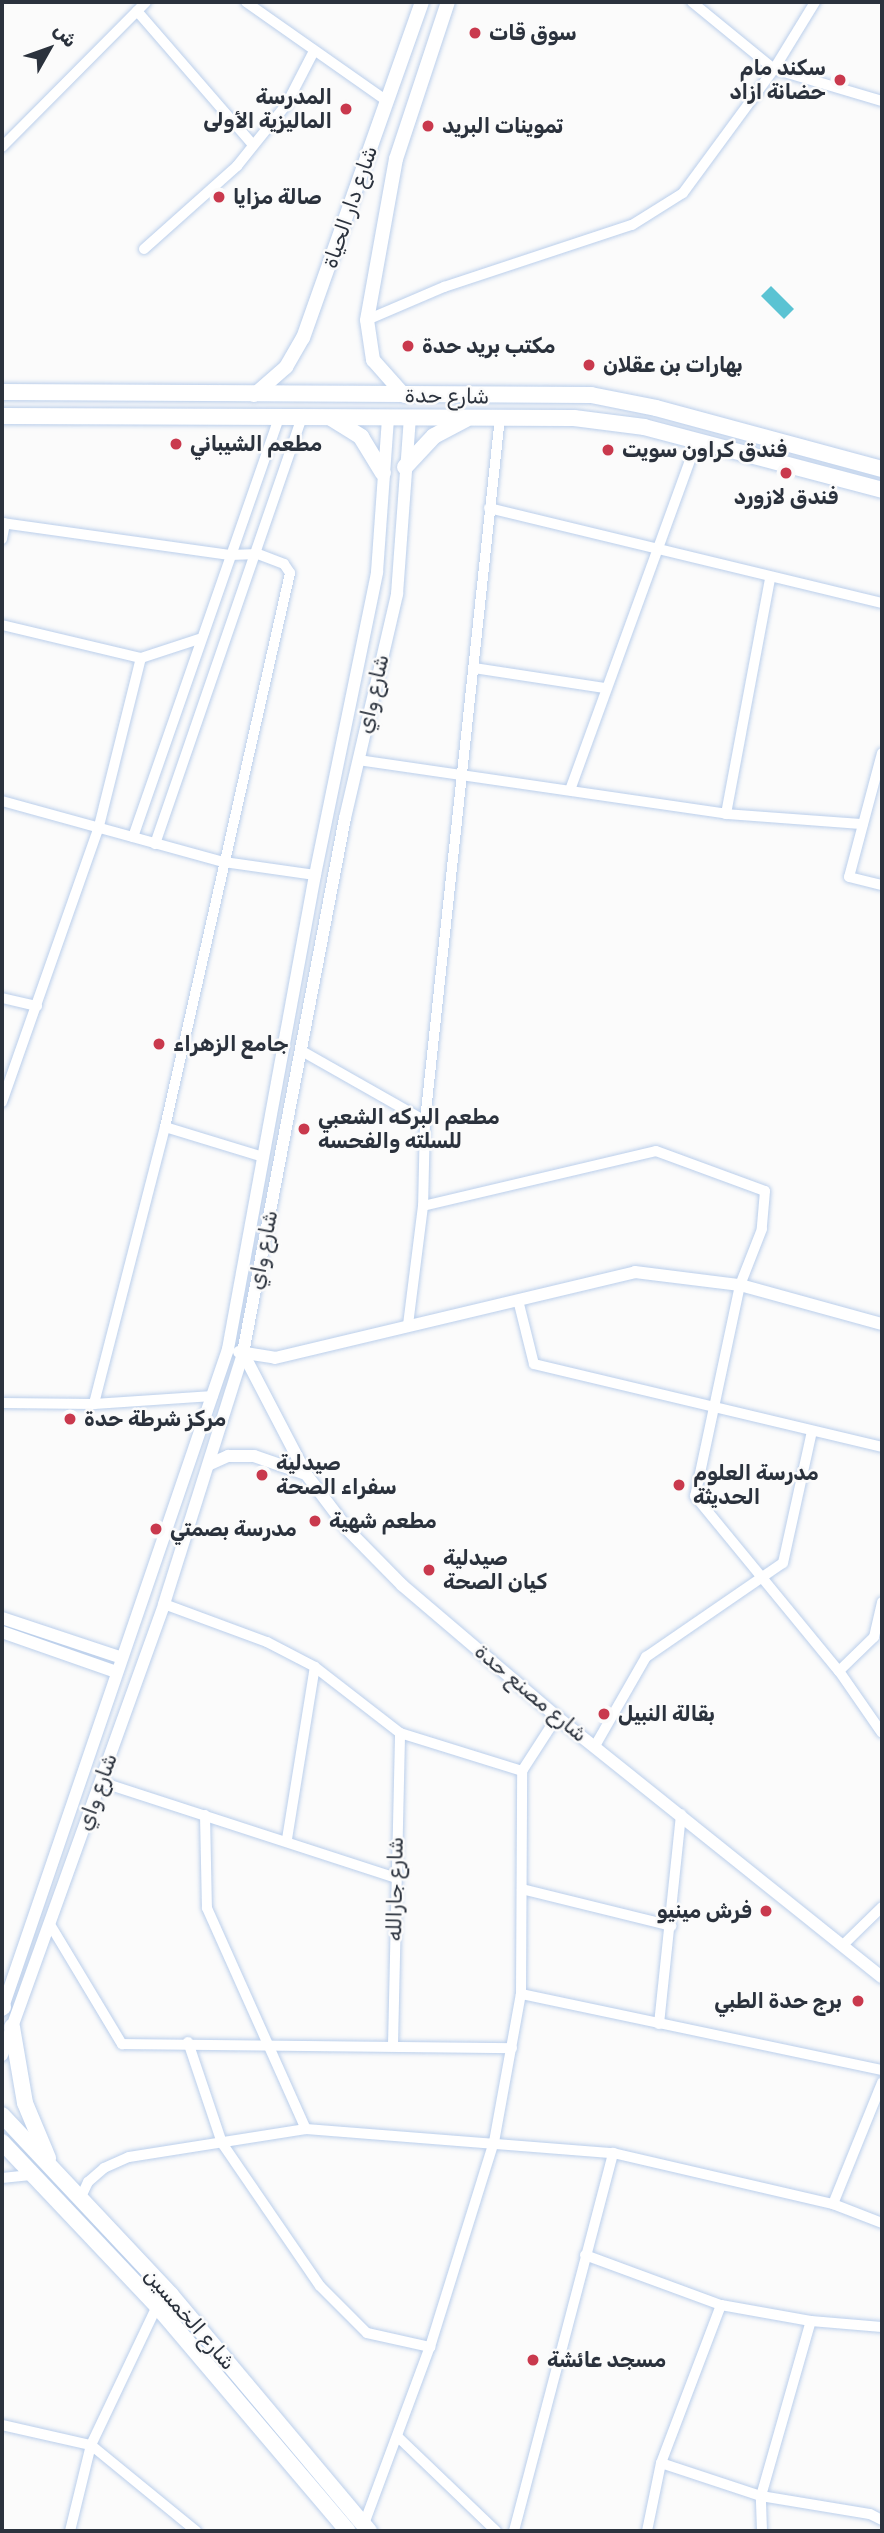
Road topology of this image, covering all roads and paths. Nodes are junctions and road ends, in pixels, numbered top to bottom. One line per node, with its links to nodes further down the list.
1 (146, 2): 8 (street)
2 (246, 2): 7 (street)
3 (422, 2): 9 (main road, شارع دار الحياة)
4 (448, 2): 10 (main road, شارع دار الحياة)
5 (692, 2): 12 (street)
6 (815, 2): 12 (street)
7 (263, 6): 11 (street)
8 (137, 11): 15 (street); 16 (street)
9 (416, 18): 10 (main road); 13 (main road, شارع دار الحياة)
10 (438, 24): 18 (main road, شارع دار الحياة)
11 (314, 51): 13 (street); 15 (street)
12 (774, 69): 14 (street); 18 (street)
13 (387, 101): 20 (main road, شارع دار الحياة)
14 (882, 101)
15 (253, 145): 17 (street)
16 (2, 147)
17 (144, 249)
18 (367, 320): 21 (main road, شارع دار الحياة)
19 (2, 392): 20 (main road, شارع حدة)
20 (252, 396): 21 (main road, شارع حدة)
21 (405, 396): 22 (main road, شارع حدة)
22 (500, 397): 29 (main road); 33 (main road, شارع حدة)
23 (2, 416): 24 (main road, شارع حدة)
24 (280, 416): 25 (main road, شارع حدة); 41 (street)
25 (302, 416): 30 (main road, شارع حدة); 40 (street)
26 (388, 417): 27 (main road, شارع حدة); 30 (main road, شارع حدة); 34 (street, شارع واي)
27 (410, 417): 28 (main road, شارع حدة); 32 (street, شارع واي)
28 (470, 417): 29 (main road, شارع حدة); 32 (main road)
29 (500, 417): 31 (main road, شارع حدة); 36 (street)
30 (331, 418): 34 (main road)
31 (697, 442): 35 (main road, شارع حدة); 39 (street)
32 (405, 467): 52 (street, شارع واي)
33 (882, 469)
34 (383, 473): 57 (street, شارع واي)
35 (882, 490)
36 (489, 508): 39 (street); 47 (street)
37 (4, 523): 38 (street); 41 (street)
38 (2, 539)
39 (659, 546): 42 (street); 48 (street)
40 (258, 554): 41 (street); 50 (street); 63 (street)
41 (230, 555): 45 (street)
42 (770, 578): 43 (street); 56 (street)
43 (882, 603)
44 (2, 625): 46 (street)
45 (199, 639): 46 (street); 49 (street)
46 (141, 658): 60 (street)
47 (474, 668): 48 (street); 53 (street)
48 (604, 688): 54 (street)
49 (179, 704): 50 (street); 61 (street)
50 (202, 709): 62 (street)
51 (882, 752): 59 (street)
52 (358, 760): 53 (street); 58 (street, شارع واي)
53 (461, 775): 54 (street); 71 (street)
54 (570, 790): 56 (street)
55 (2, 801): 60 (street)
56 (726, 814): 59 (street)
57 (327, 816): 58 (street); 64 (street, شارع واي)
58 (345, 818): 68 (street, شارع واي)
59 (863, 824): 65 (street)
60 (99, 826): 61 (street); 67 (street)
61 (133, 837): 62 (street)
62 (155, 844): 63 (street)
63 (224, 862): 64 (street); 72 (street)
64 (315, 875): 73 (street, شارع واي)
65 (882, 885)
66 (2, 998): 67 (street)
67 (37, 1006): 69 (street)
68 (302, 1051): 71 (street); 80 (street, شارع واي)
69 (4, 1089): 70 (street)
70 (2, 1102)
71 (425, 1121): 74 (street)
72 (165, 1127): 73 (street); 83 (street)
73 (263, 1157): 79 (street, شارع واي)
74 (423, 1206): 75 (street); 77 (street)
75 (740, 1285): 76 (street); 78 (street); 84 (street)
76 (518, 1300): 77 (street); 84 (street)
77 (408, 1324): 80 (street)
78 (882, 1324)
79 (229, 1349): 80 (street); 81 (street, شارع واي)
80 (243, 1353): 87 (street, شارع واي); 88 (street, شارع مصنع حدة)
81 (213, 1395): 83 (street); 94 (street, شارع واي)
82 (2, 1403): 83 (street)
83 (94, 1404)
84 (716, 1409): 85 (street); 89 (street)
85 (812, 1431): 86 (street); 89 (street)
86 (882, 1447)
87 (209, 1464): 88 (street); 91 (street, شارع واي)
88 (306, 1474): 98 (street, شارع مصنع حدة)
89 (762, 1578): 96 (street); 101 (street)
90 (882, 1602): 96 (street)
91 (164, 1604): 95 (street); 103 (street, شارع واي)
92 (2, 1618): 94 (street)
93 (2, 1632): 97 (street)
94 (122, 1658): 97 (street, شارع واي)
95 (315, 1667): 99 (street); 106 (street)
96 (839, 1671): 100 (street)
97 (116, 1672): 107 (street, شارع واي)
98 (557, 1717): 101 (street, شارع مصنع حدة); 102 (street)
99 (400, 1733): 102 (street); 109 (street, شارع جارالله)
100 (882, 1733)
101 (595, 1746): 104 (street, شارع مصنع حدة)
102 (522, 1771): 110 (street)
103 (101, 1782): 105 (street); 108 (street, شارع واي)
104 (681, 1814): 113 (street); 114 (street, شارع مصنع حدة)
105 (205, 1815): 106 (street); 122 (street)
106 (287, 1839): 109 (street)
107 (59, 1842): 108 (street); 117 (street, شارع واي)
108 (77, 1849): 112 (street, شارع واي)
109 (394, 1877): 121 (street, شارع جارالله)
110 (522, 1889): 113 (street); 116 (street)
111 (882, 1907): 114 (street)
112 (51, 1926): 119 (street, شارع واي); 120 (street)
113 (671, 1926): 118 (street)
114 (844, 1945): 115 (street, شارع مصنع حدة)
115 (882, 1977)
116 (521, 1994): 118 (street); 123 (street)
117 (2, 2008)
118 (659, 2024): 125 (street)
119 (12, 2027): 124 (street, شارع واي); 133 (main road)
120 (188, 2042): 122 (street); 131 (street)
121 (393, 2045): 122 (street); 123 (street)
122 (271, 2048): 128 (street)
123 (512, 2048): 130 (street)
124 (2, 2055)
125 (882, 2070)
126 (882, 2083): 137 (street)
127 (2, 2115): 133 (main road, شارع الخمسين)
128 (306, 2129): 130 (street); 131 (street)
129 (2, 2142): 134 (main road, شارع الخمسين)
130 (494, 2142): 132 (street); 144 (street)
131 (222, 2143): 136 (street); 144 (street)
132 (613, 2153): 137 (street); 139 (street)
133 (55, 2173): 136 (main road, شارع الخمسين)
134 (33, 2175): 135 (street); 141 (main road, شارع الخمسين)
135 (2, 2178)
136 (80, 2199): 149 (main road, شارع الخمسين)
137 (833, 2204): 138 (street)
138 (882, 2223)
139 (585, 2255): 140 (street); 157 (street)
140 (721, 2305): 142 (street); 148 (street)
141 (157, 2306): 147 (street); 149 (main road, شارع الخمسين)
142 (811, 2321): 143 (street); 150 (street)
143 (882, 2327)
144 (430, 2347): 146 (street)
145 (2, 2424): 147 (street)
146 (398, 2437): 152 (street); 156 (street)
147 (91, 2445): 153 (street); 154 (street)
148 (661, 2463): 150 (street); 158 (street)
149 (323, 2490): 152 (main road, شارع الخمسين); 155 (main road, شارع الخمسين)
150 (761, 2496): 151 (street); 159 (street)
151 (882, 2520)
152 (366, 2528)
153 (70, 2531)
154 (195, 2531)
155 (348, 2531)
156 (496, 2531)
157 (514, 2531)
158 (647, 2531)
159 (762, 2531)

